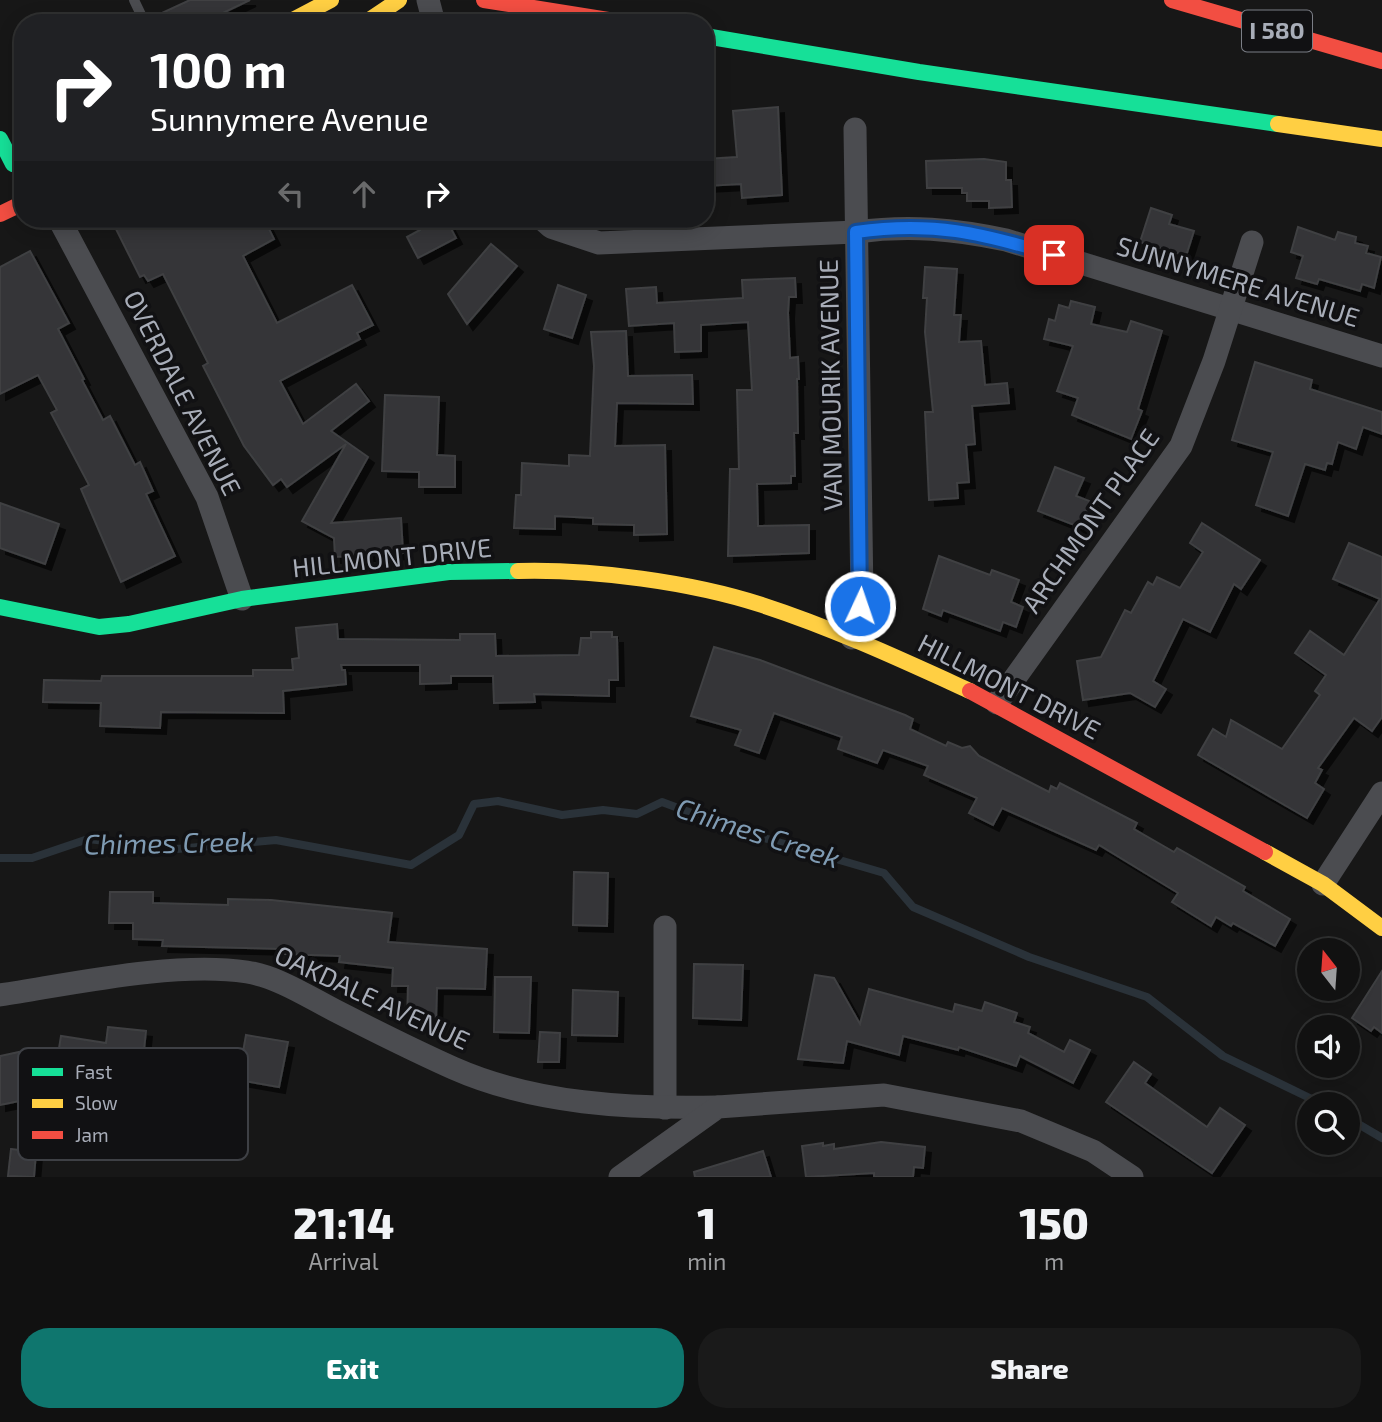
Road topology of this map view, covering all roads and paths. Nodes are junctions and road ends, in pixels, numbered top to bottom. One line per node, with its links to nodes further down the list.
1 (331, 0): 5 (main road)
2 (400, 0): 6 (main road)
3 (484, 0): 7 (main road)
4 (1172, 0): 9 (main road, I 580)
5 (304, 14)
6 (379, 14)
7 (571, 14)
8 (714, 38): 12 (main road)
9 (1382, 61)
10 (855, 129): 16 (street, VAN MOURIK AVENUE)
11 (0, 139): 13 (main road)
12 (1382, 139)
13 (14, 165)
14 (64, 228): 20 (street, OVERDALE AVENUE)
15 (554, 228): 16 (street, SUNNYMERE AVENUE)
16 (856, 232): 18 (street, SUNNYMERE AVENUE); 22 (street, VAN MOURIK AVENUE)
17 (1252, 242): 18 (street, ARCHMONT PLACE)
18 (1231, 310): 19 (street, SUNNYMERE AVENUE); 23 (street, ARCHMONT PLACE)
19 (1382, 356)
20 (242, 599): 21 (main road, HILLMONT DRIVE); 22 (main road, HILLMONT DRIVE)
21 (0, 607)
22 (852, 638): 23 (main road, HILLMONT DRIVE)
23 (997, 703): 25 (main road, HILLMONT DRIVE)
24 (1382, 793): 25 (street)
25 (1323, 884): 27 (main road, HILLMONT DRIVE)
26 (665, 927): 30 (street)
27 (1382, 928)
28 (0, 995): 30 (street, OAKDALE AVENUE)
29 (718, 1107): 30 (street, OAKDALE AVENUE); 31 (street); 32 (street, OAKDALE AVENUE)
30 (665, 1108)
31 (620, 1177)
32 (1132, 1177)

